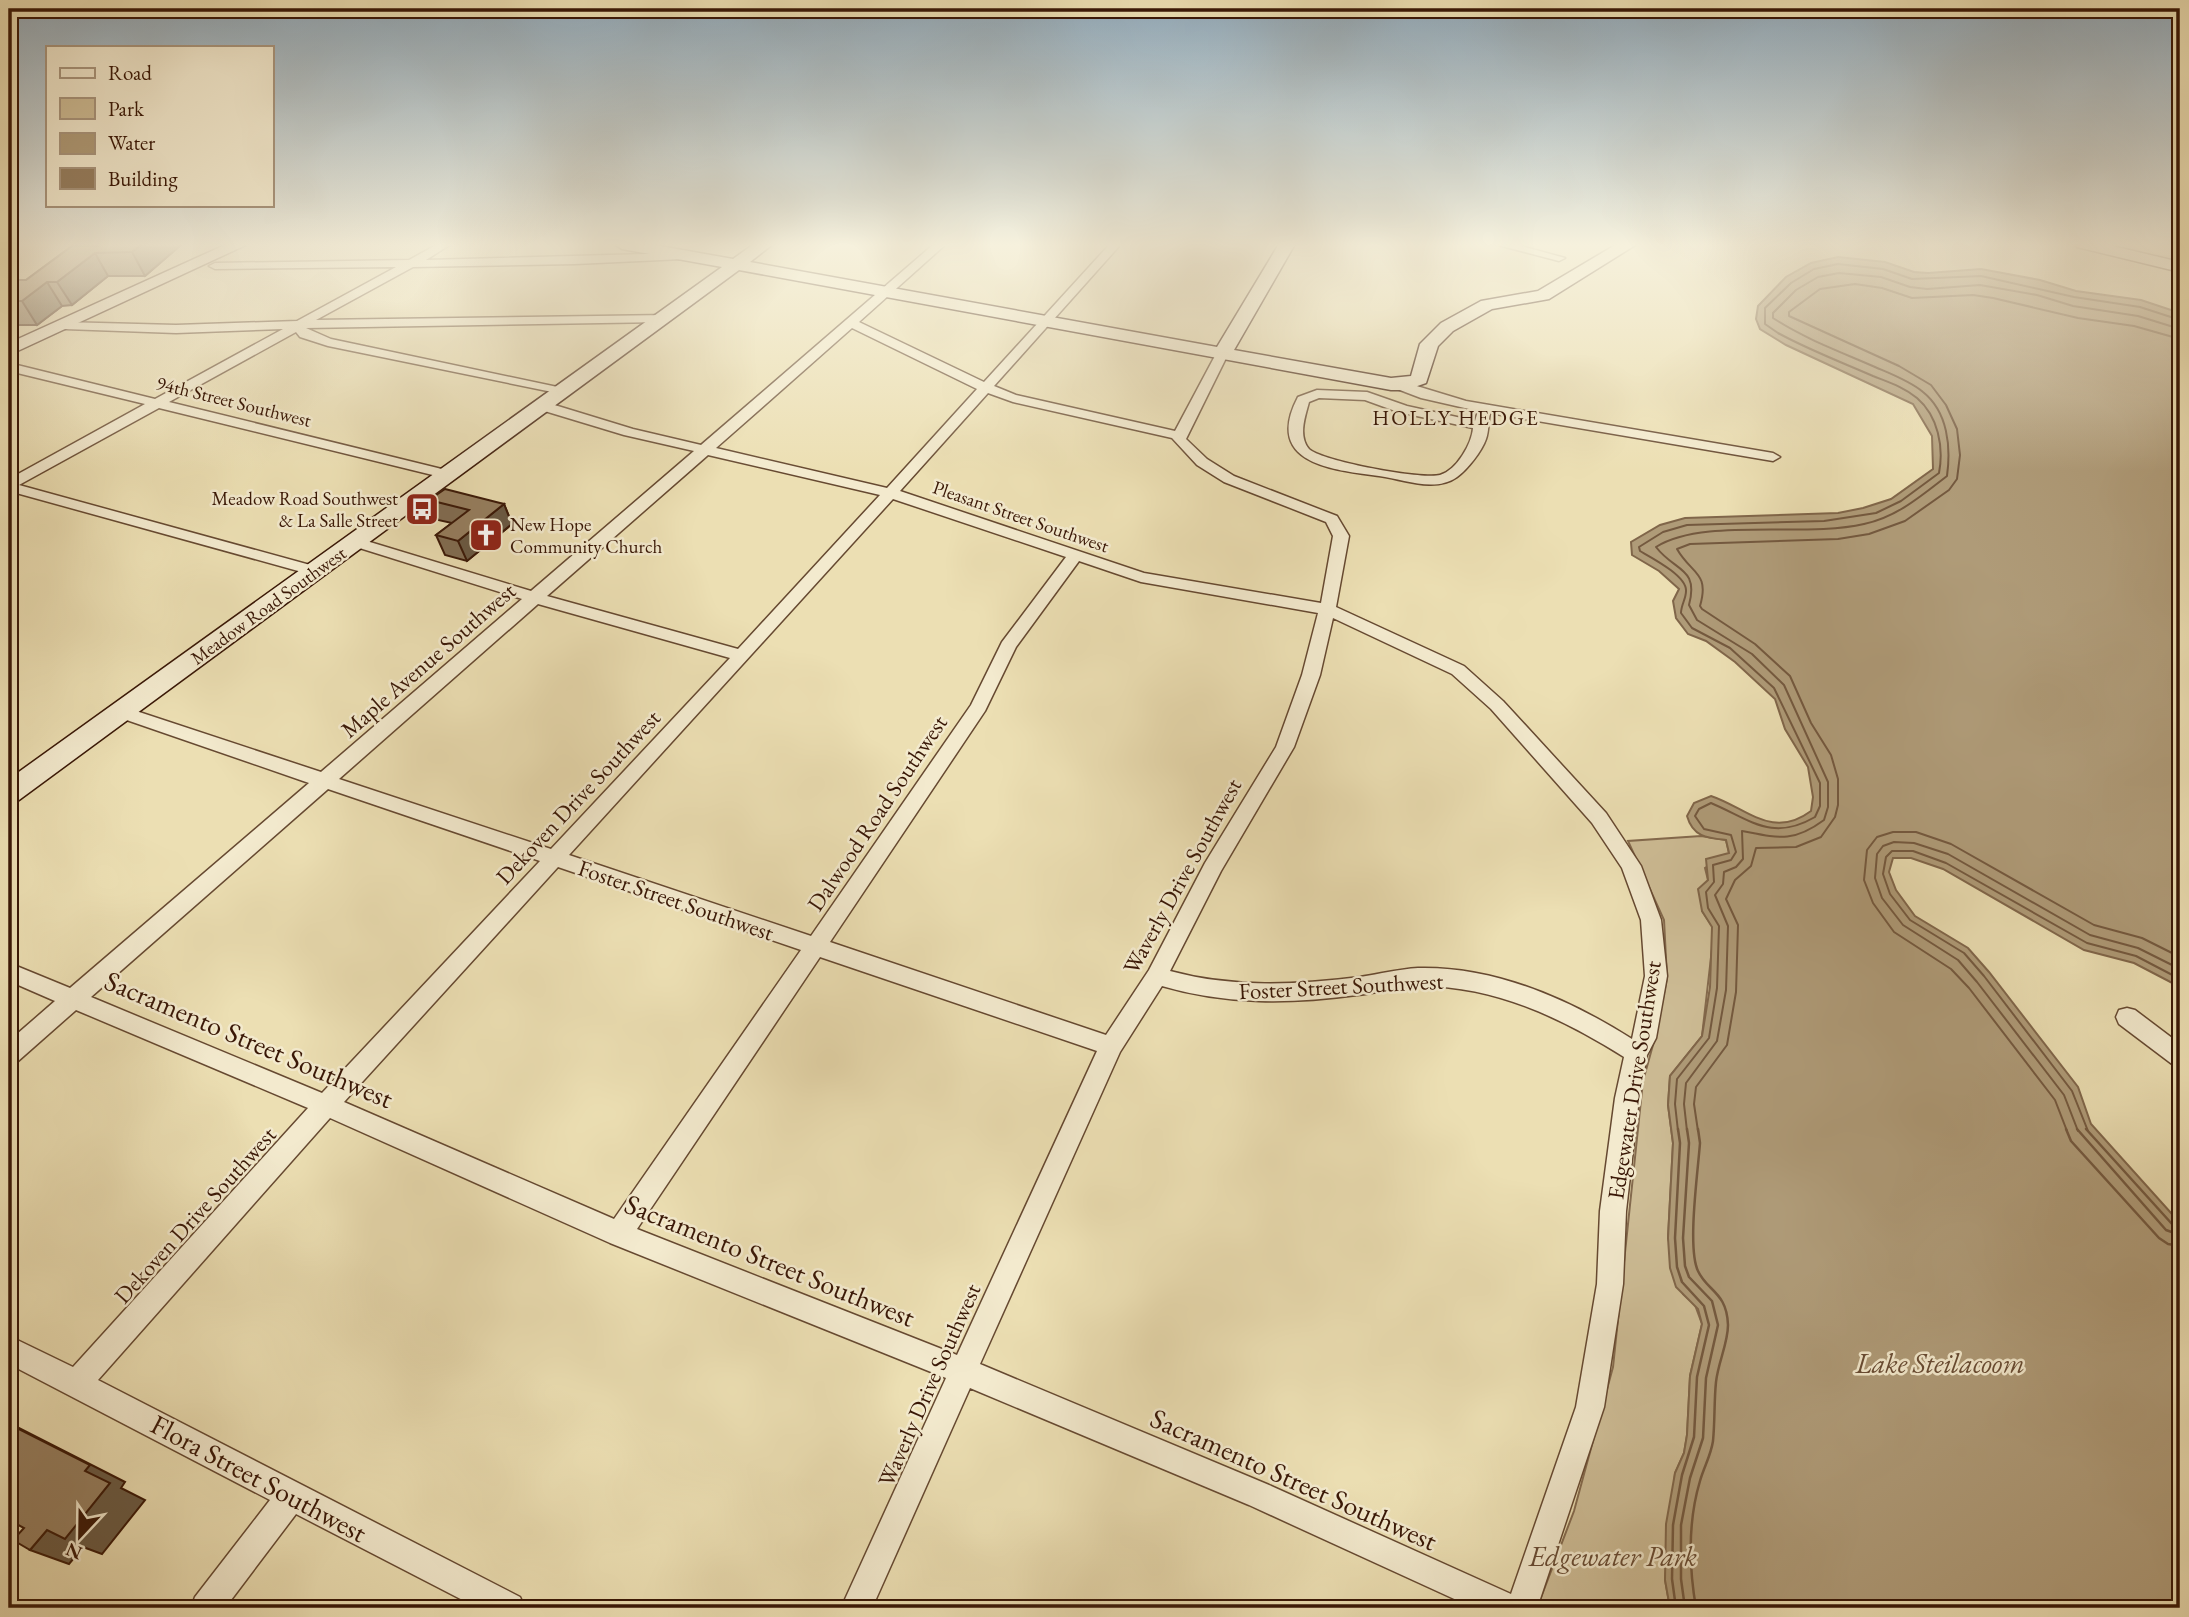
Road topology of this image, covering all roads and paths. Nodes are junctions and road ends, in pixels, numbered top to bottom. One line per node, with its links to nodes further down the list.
1 (77, 319): 12 (street)
2 (310, 319): 13 (street)
3 (597, 319): 13 (street)
4 (662, 319): 19 (street, Meadow Road Southwest)
5 (856, 319): 11 (street, Maple Avenue Southwest)
6 (1033, 319): 10 (street)
7 (1049, 319): 10 (street, Dekoven Drive Southwest)
8 (1242, 319): 15 (street)
9 (1461, 319): 17 (street)
10 (1047, 322): 15 (street); 18 (street, Dekoven Drive Southwest)
11 (852, 323): 18 (street); 25 (street, Maple Avenue Southwest)
12 (65, 325): 13 (street); 14 (street)
13 (298, 326): 19 (street); 20 (street)
14 (9, 351)
15 (1222, 354): 17 (street); 24 (street)
16 (9, 367): 20 (street, 94th Street Southwest)
17 (1397, 384): 22 (street)
18 (986, 388): 24 (street); 29 (street, Dekoven Drive Southwest)
19 (562, 392): 21 (street, Meadow Road Southwest)
20 (158, 402): 27 (street, 94th Street Southwest); 28 (street)
21 (543, 406): 25 (street, Pleasant Street Southwest); 27 (street, Meadow Road Southwest)
22 (1480, 407): 23 (street); 26 (street)
23 (1475, 425): 23 (street)
24 (1179, 436): 34 (street, Waverly Drive Southwest)
25 (706, 450): 29 (street, Pleasant Street Southwest); 33 (street, Maple Avenue Southwest)
26 (1773, 457)
27 (449, 475): 30 (street, Meadow Road Southwest)
28 (9, 486): 32 (street)
29 (891, 493): 31 (street, Pleasant Street Southwest); 35 (street, Dekoven Drive Southwest)
30 (355, 542): 32 (street, Meadow Road Southwest); 33 (street)
31 (1076, 555): 34 (street, Pleasant Street Southwest); 40 (street, Dalwood Road Southwest)
32 (315, 571): 36 (street, Meadow Road Southwest)
33 (534, 598): 35 (street); 37 (street, Maple Avenue Southwest)
34 (1326, 609): 42 (street, Waverly Drive Southwest); 46 (street, Edgewater Drive Southwest)
35 (743, 656): 39 (street, Dekoven Drive Southwest)
36 (121, 712): 37 (street, Foster Street Southwest); 38 (street, Meadow Road Southwest)
37 (324, 781): 39 (street, Foster Street Southwest); 43 (street, Maple Avenue Southwest)
38 (9, 793)
39 (554, 860): 40 (street, Foster Street Southwest); 49 (street, Dekoven Drive Southwest)
40 (815, 947): 45 (street, Foster Street Southwest); 50 (street, Dalwood Road Southwest)
41 (9, 972): 43 (street, Sacramento Street Southwest)
42 (1157, 976): 45 (street, Waverly Drive Southwest); 46 (street, Foster Street Southwest)
43 (73, 999): 47 (street, Maple Avenue Southwest); 49 (street, Sacramento Street Southwest)
44 (2127, 1017): 48 (street)
45 (1111, 1046): 52 (street, Waverly Drive Southwest)
46 (1636, 1053): 59 (street, Edgewater Drive Southwest)
47 (9, 1055)
48 (2180, 1057)
49 (326, 1105): 50 (street, Sacramento Street Southwest); 53 (street, Dekoven Drive Southwest)
50 (619, 1234): 52 (street, Sacramento Street Southwest)
51 (9, 1349): 53 (street, Flora Street Southwest)
52 (964, 1371): 57 (street, Waverly Drive Southwest); 58 (street, Sacramento Street Southwest)
53 (77, 1383): 54 (street, Flora Street Southwest)
54 (291, 1496): 55 (street); 56 (street, Flora Street Southwest)
55 (206, 1608)
56 (509, 1608)
57 (856, 1608)
58 (1508, 1608)
59 (1522, 1608)

